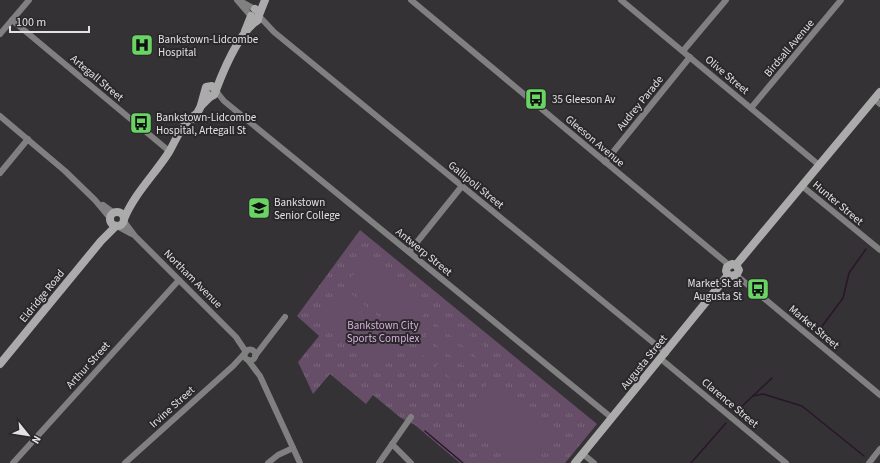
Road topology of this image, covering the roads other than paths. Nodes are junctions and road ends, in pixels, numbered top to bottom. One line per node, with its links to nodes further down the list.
1 (29, 0): 9 (street)
2 (238, 0): 8 (street, Gallipoli Street)
3 (264, 0): 8 (street, Eldridge Road)
4 (411, 0): 20 (street, Gleeson Avenue)
5 (621, 0): 11 (street, Olive Street)
6 (726, 0): 11 (street)
7 (841, 0): 16 (street, Birdsall Avenue)
8 (255, 16): 13 (street, Eldridge Road); 23 (street, Gallipoli Street)
9 (12, 20): 10 (street); 19 (street, Artegall Street)
10 (0, 34)
11 (683, 51): 12 (street, Olive Street)
12 (690, 57): 16 (street, Olive Street); 20 (street, Audrey Parade)
13 (212, 92): 19 (street, Eldridge Road); 27 (street, Antwerp Street)
14 (880, 92): 15 (street)
15 (877, 102): 21 (street)
16 (751, 108): 21 (street, Olive Street)
17 (0, 116): 18 (street, Northam Avenue)
18 (28, 139): 22 (street); 25 (street, Northam Avenue)
19 (169, 151): 25 (street, Eldridge Road)
20 (605, 162): 28 (street, Gleeson Avenue)
21 (819, 165): 24 (street)
22 (0, 174)
23 (462, 186): 27 (street); 35 (street, Gallipoli Street)
24 (802, 186): 26 (street, Hunter Street); 28 (street)
25 (117, 219): 30 (street, Northam Avenue); 36 (street, Eldridge Road)
26 (880, 250)
27 (409, 252): 40 (street, Antwerp Street)
28 (732, 265): 29 (street)
29 (732, 275): 35 (street, Augusta Street); 38 (street, Market Street)
30 (179, 280): 32 (street, Northam Avenue); 45 (street, Arthur Street)
31 (285, 317): 34 (street, Irvine Street)
32 (236, 337): 33 (street, Northam Avenue); 34 (street, Northam Avenue)
33 (245, 352): 34 (street); 37 (street, Irvine Street)
34 (252, 356): 37 (street, Irvine Street); 42 (street, Northam Avenue)
35 (664, 356): 40 (street, Augusta Street); 53 (street, Clarence Street)
36 (0, 364)
37 (234, 366): 46 (street, Irvine Street)
38 (880, 395)
39 (411, 417): 41 (street)
40 (612, 418): 44 (street, Augusta Street)
41 (392, 444): 49 (street); 50 (street)
42 (293, 448): 47 (street); 48 (street, Northam Avenue)
43 (880, 449): 54 (street)
44 (583, 454): 51 (street, Augusta Street); 52 (street)
45 (13, 463)
46 (125, 463)
47 (268, 463)
48 (300, 463)
49 (379, 463)
50 (411, 463)
51 (575, 463)
52 (594, 463)
53 (786, 463)
54 (869, 463)

